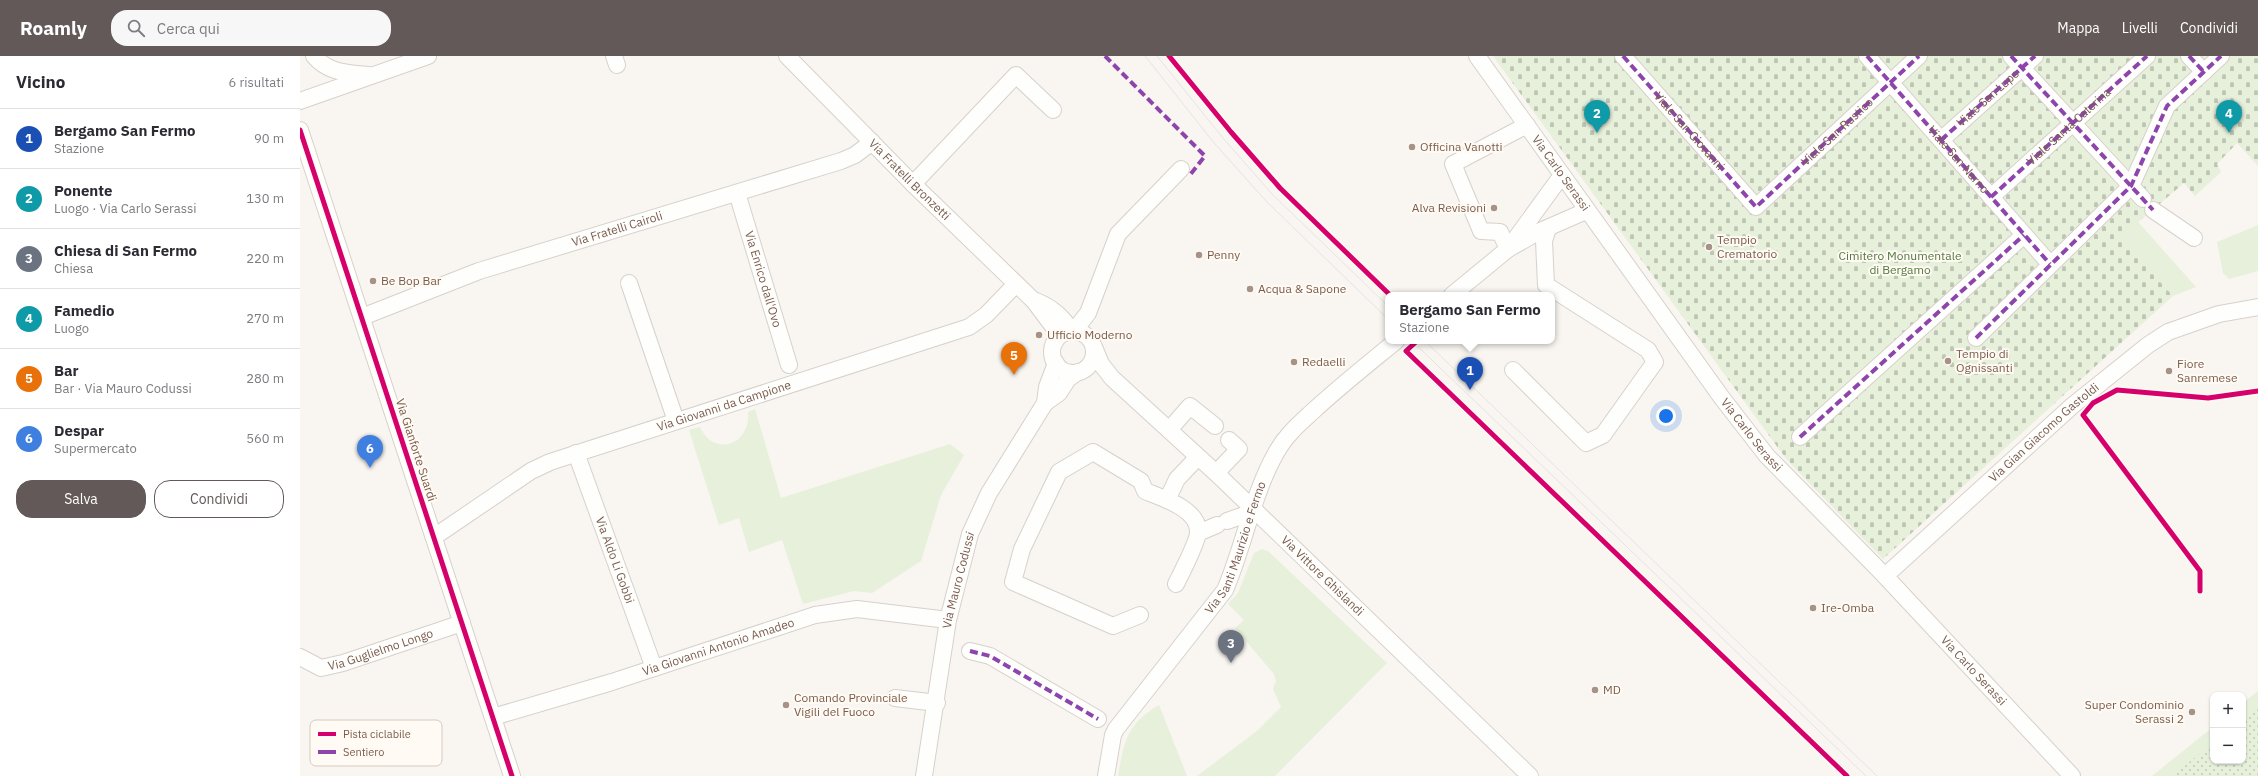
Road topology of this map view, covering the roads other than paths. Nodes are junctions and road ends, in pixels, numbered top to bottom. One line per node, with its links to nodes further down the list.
1 (314, 56): 15 (street)
2 (428, 56): 15 (street)
3 (787, 56): 23 (street, Via Fratelli Bronzetti)
4 (1477, 56): 20 (street, Via Carlo Serassi)
5 (1623, 56): 31 (street, Viale San Giovanni)
6 (1867, 56): 16 (street, Viale San Narno)
7 (1919, 56): 16 (street, Viale San Rustico)
8 (2011, 56): 13 (street)
9 (2035, 56): 13 (street, Viale San Lupo)
10 (2147, 56): 19 (street, Viale Santa Caterina)
11 (2189, 56): 14 (street)
12 (2221, 56): 14 (street)
13 (2022, 68): 19 (street); 22 (street, Viale San Lupo)
14 (2204, 72): 28 (street)
15 (371, 75): 17 (street)
16 (1890, 82): 22 (street, Viale San Narno); 31 (street, Viale San Rustico)
17 (300, 101)
18 (1054, 110): 27 (street)
19 (2072, 124): 28 (street); 30 (street, Viale Santa Caterina)
20 (1527, 125): 26 (street, Via Carlo Serassi); 36 (street)
21 (300, 130): 24 (street, Via Gianforte Suardi)
22 (1941, 140): 30 (street, Viale San Narno)
23 (872, 142): 27 (street, Via Fratelli Bronzetti); 29 (street, Via Fratelli Cairoli)
24 (306, 159): 46 (street, Via Gianforte Suardi)
25 (1181, 169): 45 (street)
26 (1562, 175): 32 (street, Via Carlo Serassi); 36 (street)
27 (913, 184): 39 (street, Via Fratelli Bronzetti)
28 (2131, 186): 35 (street); 37 (street)
29 (737, 193): 46 (street, Via Fratelli Cairoli); 53 (street, Via Enrico dall'Ovo)
30 (1991, 197): 34 (street, Viale San Narno)
31 (1756, 207)
32 (1586, 211): 33 (street); 70 (street, Via Carlo Serassi)
33 (1542, 235): 36 (street); 54 (street)
34 (2024, 235): 37 (street, Viale San Narno); 61 (street)
35 (2194, 238)
36 (1508, 249): 40 (street)
37 (2050, 264): 48 (street)
38 (629, 283): 58 (street)
39 (1016, 284): 42 (street, Via Fratelli Bronzetti); 58 (street, Via Giovanni da Campione)
40 (1456, 292)
41 (2258, 299): 44 (street)
42 (1034, 301): 47 (street, Via Fratelli Bronzetti); 49 (street, Via Fratelli Bronzetti)
43 (2258, 307): 44 (street)
44 (2226, 312): 70 (street, Via Gian Giacomo Gastoldi)
45 (1088, 313): 47 (street); 50 (street)
46 (362, 317): 69 (street, Via Gianforte Suardi)
47 (1073, 331): 49 (street); 50 (street)
48 (1976, 338)
49 (1055, 342): 52 (street)
50 (1092, 344): 55 (street); 56 (street, Via Vittore Ghislandi)
51 (1392, 344): 67 (street, Via Santi Maurizio e Fermo)
52 (1056, 363): 55 (street); 57 (street, Via Mauro Codussi)
53 (789, 364)
54 (1513, 370)
55 (1080, 372): 56 (street, Via Vittore Ghislandi); 57 (street, Via Mauro Codussi)
56 (1112, 378): 60 (street, Via Vittore Ghislandi)
57 (1045, 403): 73 (street, Via Mauro Codussi)
58 (676, 421): 63 (street, Via Giovanni da Campione)
59 (1215, 426): 60 (street)
60 (1169, 430): 64 (street, Via Vittore Ghislandi)
61 (1800, 437)
62 (1229, 440): 65 (street)
63 (576, 453): 69 (street, Via Giovanni da Campione); 77 (street, Via Aldo Li Gobbi)
64 (1198, 457): 65 (street, Via Vittore Ghislandi); 66 (street)
65 (1216, 474): 67 (street, Via Vittore Ghislandi)
66 (1167, 500): 68 (street); 72 (street)
67 (1253, 512): 68 (street); 84 (street, Via Santi Maurizio e Fermo); 85 (street, Via Vittore Ghislandi)
68 (1198, 533): 71 (street)
69 (434, 537): 74 (street, Via Gianforte Suardi)
70 (1885, 576): 86 (street, Via Carlo Serassi)
71 (1176, 584)
72 (1140, 615)
73 (948, 620): 77 (street, Via Giovanni Antonio Amadeo); 79 (street, Via Mauro Codussi)
74 (462, 624): 76 (street, Via Guglielmo Longo); 80 (street, Via Gianforte Suardi)
75 (970, 651): 81 (street)
76 (300, 657)
77 (654, 668): 80 (street, Via Giovanni Antonio Amadeo)
78 (895, 698): 79 (street)
79 (937, 703): 83 (street, Via Mauro Codussi)
80 (493, 717): 82 (street, Via Gianforte Suardi)
81 (1098, 719)
82 (512, 776)
83 (924, 776)
84 (1106, 776)
85 (1530, 776)
86 (2072, 776)

